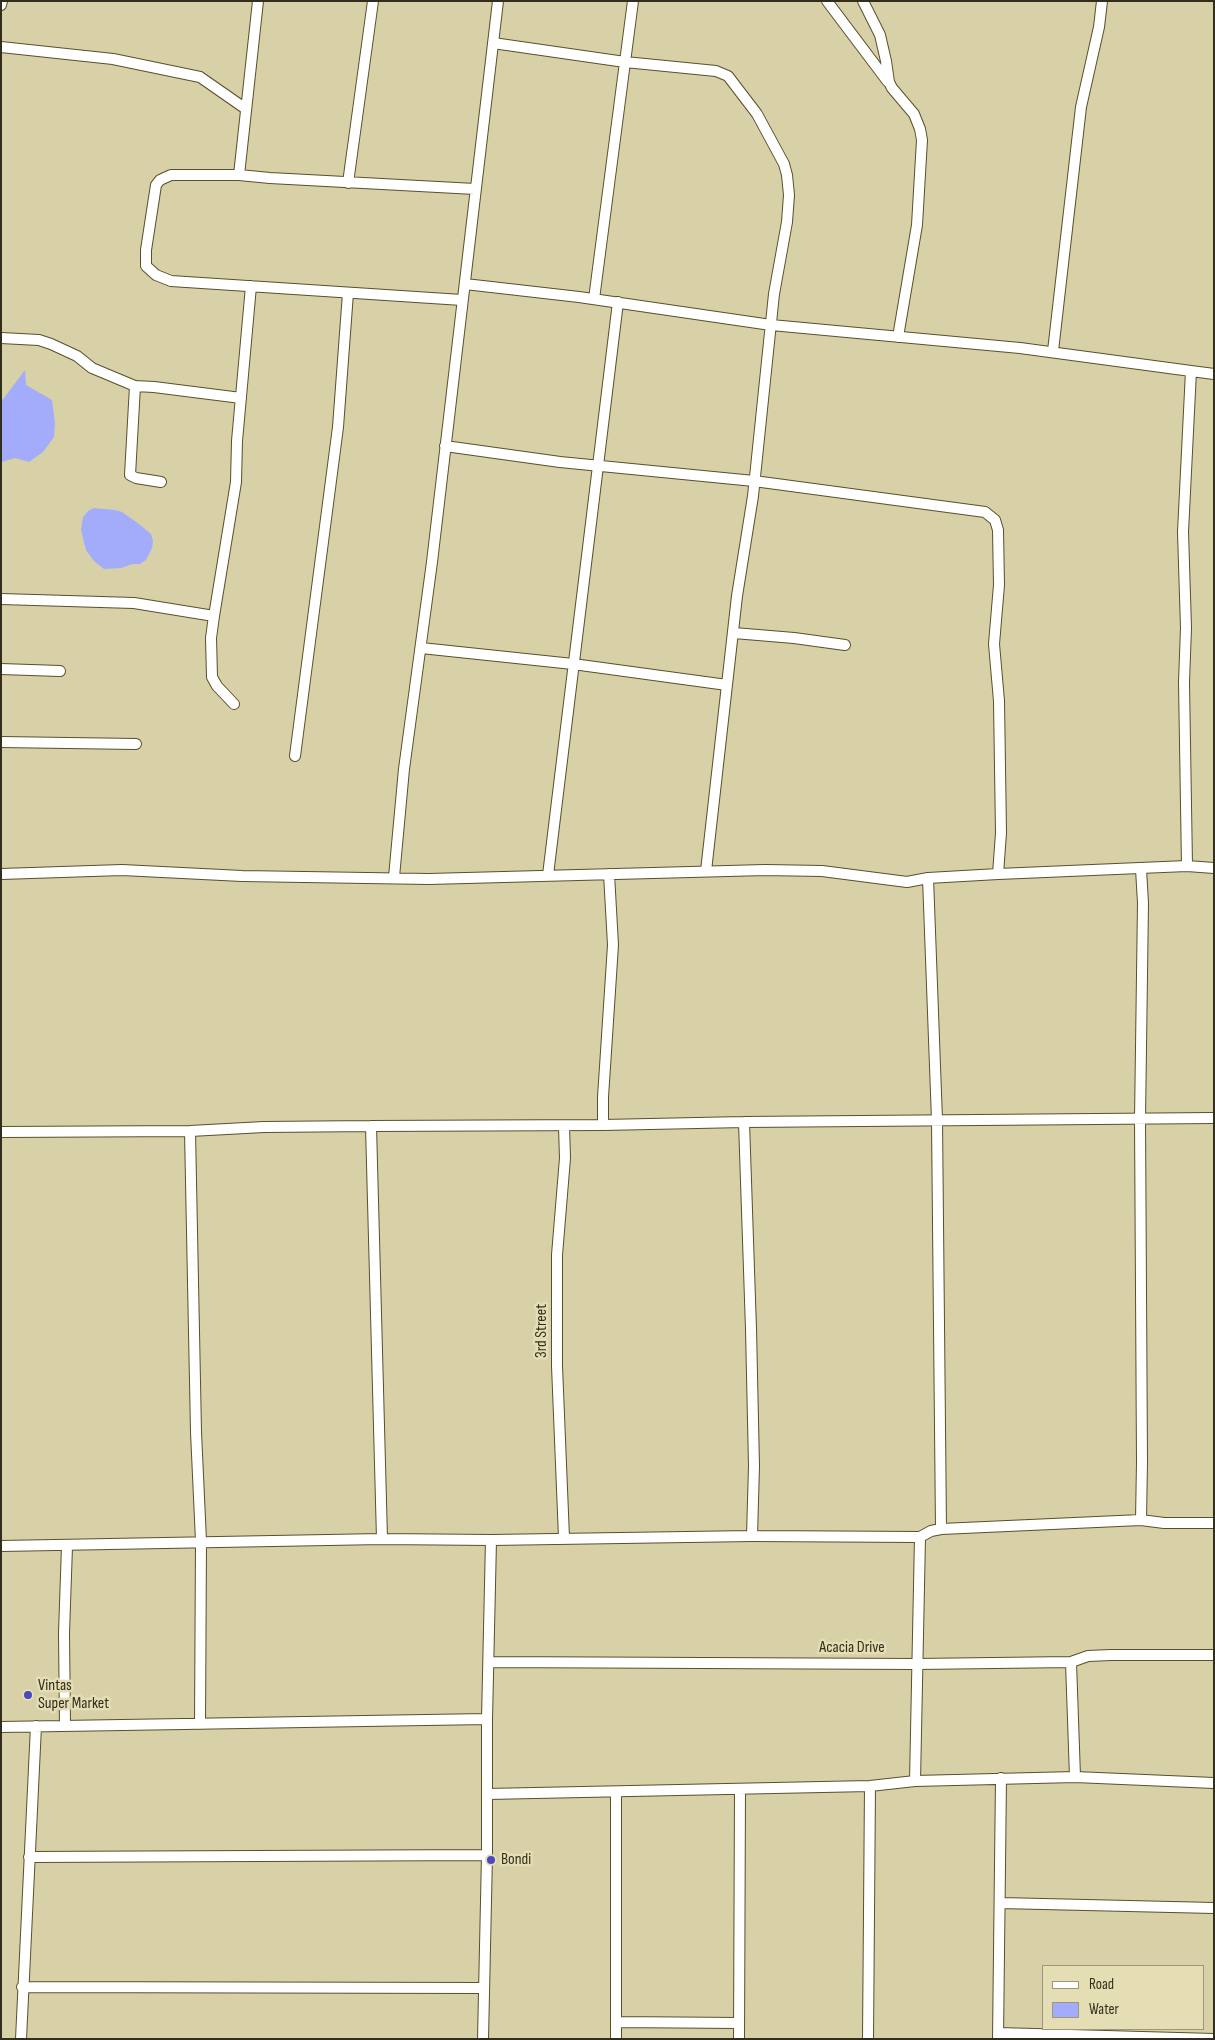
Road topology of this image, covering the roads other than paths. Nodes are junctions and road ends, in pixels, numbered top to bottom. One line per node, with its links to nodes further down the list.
1 (2, 1): 9 (street)
2 (258, 1): 14 (street)
3 (373, 1): 16 (street)
4 (498, 1): 10 (street)
5 (633, 1): 12 (street)
6 (827, 1): 13 (street)
7 (863, 1): 13 (street)
8 (1102, 1): 27 (street)
9 (1, 5)
10 (493, 43): 12 (street); 17 (street)
11 (1, 47): 14 (street)
12 (625, 62): 22 (street); 24 (street)
13 (892, 88): 25 (street)
14 (246, 109): 15 (street)
15 (239, 175): 16 (street); 19 (street)
16 (348, 183): 17 (street)
17 (475, 189): 18 (street)
18 (465, 284): 21 (street); 22 (street)
19 (251, 286): 20 (street); 31 (street)
20 (348, 292): 21 (street); 48 (street)
21 (462, 300): 32 (street)
22 (594, 300): 23 (street)
23 (618, 302): 24 (street); 33 (street)
24 (771, 325): 25 (street); 34 (street)
25 (898, 337): 27 (street)
26 (1, 338): 30 (street)
27 (1052, 352): 28 (street)
28 (1191, 371): 29 (street); 49 (street)
29 (1214, 374)
30 (134, 386): 31 (street); 35 (street)
31 (240, 398): 37 (street)
32 (444, 446): 33 (street); 40 (street)
33 (597, 466): 34 (street); 41 (street)
34 (754, 481): 38 (street); 55 (street)
35 (162, 482)
36 (1, 599): 37 (street)
37 (214, 616): 45 (street)
38 (734, 633): 39 (street); 44 (street)
39 (845, 645)
40 (421, 648): 41 (street); 57 (street)
41 (573, 664): 44 (street); 56 (street)
42 (1, 669): 43 (street)
43 (60, 671)
44 (727, 685): 52 (street)
45 (234, 704)
46 (1, 742): 47 (street)
47 (136, 744)
48 (295, 756)
49 (1187, 866): 50 (street); 51 (street)
50 (1214, 868)
51 (1141, 870): 55 (street); 60 (street)
52 (706, 871): 54 (street); 58 (street)
53 (1, 874): 57 (street)
54 (609, 874): 56 (street); 63 (street)
55 (998, 874): 58 (street)
56 (548, 875): 57 (street)
57 (394, 877)
58 (928, 878): 61 (street)
59 (1214, 1118): 60 (street)
60 (1140, 1119): 61 (street); 68 (street)
61 (937, 1120): 62 (street); 70 (street)
62 (744, 1122): 63 (street); 71 (street)
63 (603, 1125): 65 (street)
64 (371, 1126): 65 (street); 66 (street); 74 (street)
65 (564, 1126): 73 (street, 3rd Street)
66 (190, 1131): 67 (street); 76 (street)
67 (1, 1132)
68 (1140, 1520): 69 (street); 70 (street)
69 (1214, 1523)
70 (940, 1529): 72 (street)
71 (752, 1536): 72 (street); 73 (street)
72 (920, 1537): 82 (street)
73 (564, 1538): 75 (street)
74 (382, 1539): 75 (street); 76 (street)
75 (491, 1540): 80 (street)
76 (201, 1541): 78 (street); 84 (street)
77 (1, 1546): 78 (street)
78 (66, 1546): 87 (street)
79 (1214, 1655): 81 (street, Acacia Drive)
80 (489, 1662): 82 (street, Acacia Drive); 83 (street)
81 (1071, 1662): 82 (street, Acacia Drive); 88 (street)
82 (917, 1664): 90 (street)
83 (486, 1719): 84 (street); 95 (street)
84 (200, 1724): 87 (street)
85 (1, 1726): 86 (street)
86 (36, 1726): 87 (street); 97 (street)
87 (65, 1726)
88 (1075, 1777): 89 (street); 91 (street)
89 (1001, 1778): 90 (street); 98 (street)
90 (915, 1781): 92 (street)
91 (1214, 1783)
92 (870, 1786): 93 (street); 110 (street)
93 (740, 1789): 94 (street); 103 (street)
94 (616, 1792): 95 (street); 102 (street)
95 (487, 1794): 96 (street)
96 (487, 1855): 97 (street); 101 (street)
97 (29, 1857): 100 (street)
98 (1000, 1903): 99 (street); 104 (street)
99 (1214, 1908)
100 (22, 1987): 101 (street); 106 (street)
101 (484, 1988): 107 (street)
102 (617, 2022): 103 (street); 108 (street)
103 (739, 2023): 109 (street)
104 (998, 2036): 105 (street)
105 (1214, 2038)
106 (21, 2039)
107 (483, 2039)
108 (616, 2039)
109 (740, 2039)
110 (868, 2039)

